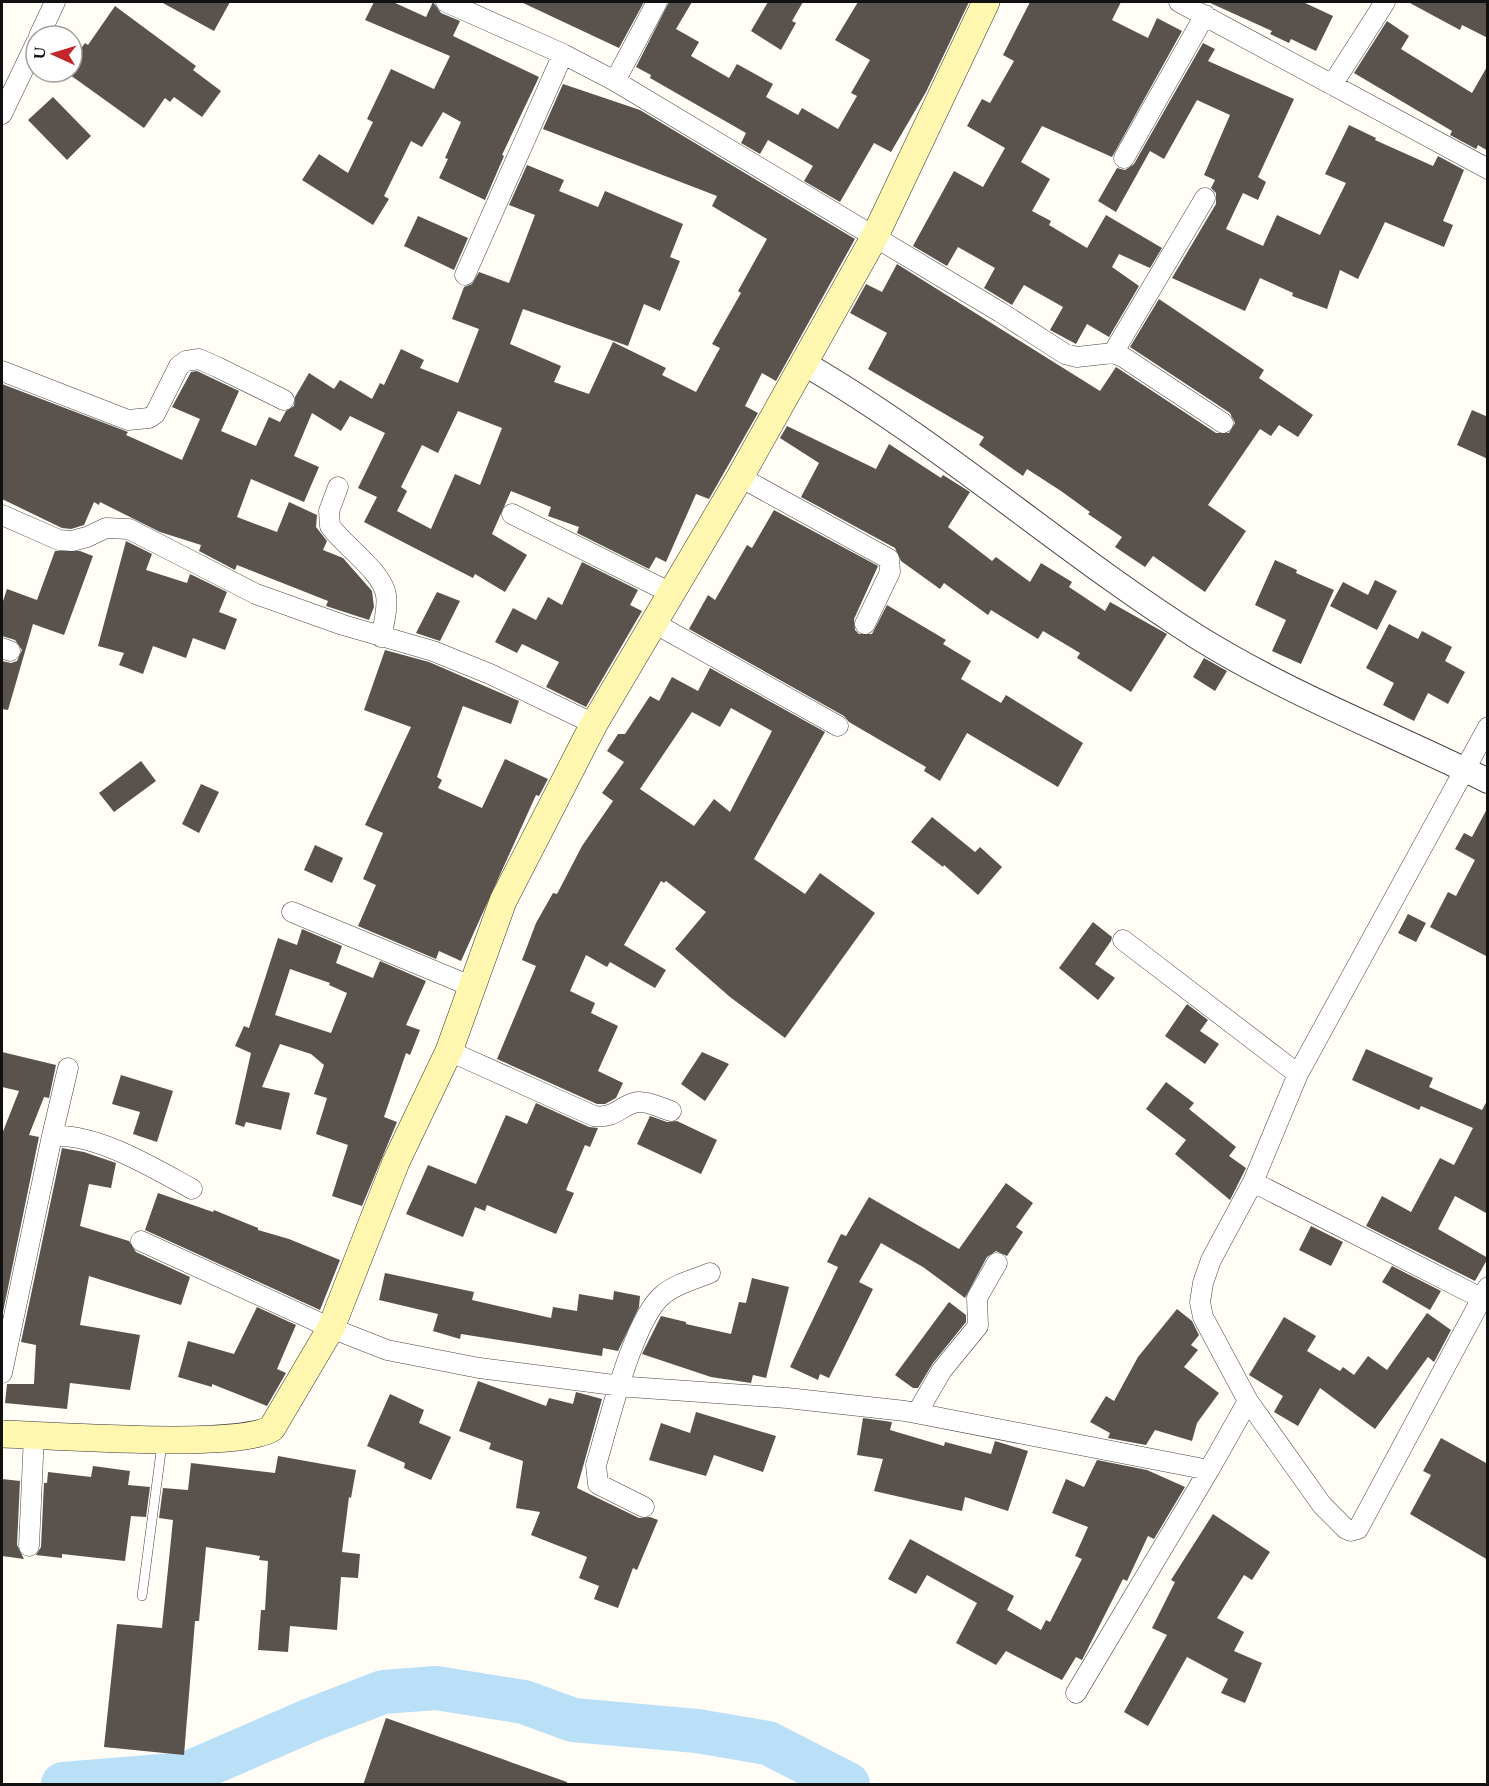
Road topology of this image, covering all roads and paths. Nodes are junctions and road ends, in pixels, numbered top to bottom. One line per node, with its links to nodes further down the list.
1 (55, 2): 8 (street)
2 (446, 2): 9 (street)
3 (657, 2): 11 (street)
4 (986, 2): 17 (main road)
5 (1179, 2): 7 (street)
6 (1385, 2): 12 (street)
7 (1205, 15): 12 (street); 14 (street)
8 (45, 24)
9 (563, 54): 11 (street); 18 (street)
10 (24, 68): 13 (street)
11 (615, 81): 17 (street)
12 (1332, 85): 15 (street)
13 (2, 114)
14 (1124, 158)
15 (1488, 169)
16 (1205, 198): 19 (street)
17 (875, 236): 19 (street); 20 (main road)
18 (465, 275)
19 (1113, 352): 23 (street)
20 (805, 364): 24 (main road); 35 (street)
21 (2, 371): 22 (street)
22 (284, 400)
23 (1223, 423)
24 (740, 477): 28 (main road); 30 (street)
25 (338, 487): 31 (street)
26 (512, 514): 28 (street)
27 (2, 516): 31 (street)
28 (671, 593): 29 (main road)
29 (654, 623): 32 (main road); 33 (street)
30 (865, 624)
31 (381, 637): 32 (street)
32 (594, 724): 39 (main road)
33 (838, 726)
34 (1488, 727): 35 (street)
35 (1466, 770): 36 (street); 42 (street)
36 (1488, 781)
37 (292, 912): 39 (street)
38 (1123, 940): 42 (street)
39 (473, 987): 40 (main road)
40 (449, 1052): 43 (street); 51 (main road)
41 (68, 1068): 44 (street)
42 (1298, 1074): 45 (street)
43 (671, 1111)
44 (52, 1136): 46 (street); 52 (street)
45 (1253, 1182): 50 (street); 54 (street)
46 (192, 1189)
47 (141, 1241): 51 (street)
48 (997, 1263): 55 (street)
49 (710, 1273): 53 (street)
50 (1484, 1292): 54 (street)
51 (331, 1328): 53 (street); 58 (main road)
52 (2, 1373)
53 (621, 1386): 55 (street); 60 (street)
54 (1248, 1401): 59 (street)
55 (917, 1413): 59 (street)
56 (2, 1434): 57 (main road)
57 (34, 1435): 58 (main road); 61 (street)
58 (163, 1440): 62 (lane)
59 (1209, 1470): 63 (street)
60 (644, 1507)
61 (29, 1546)
62 (142, 1596)
63 (1076, 1693)

